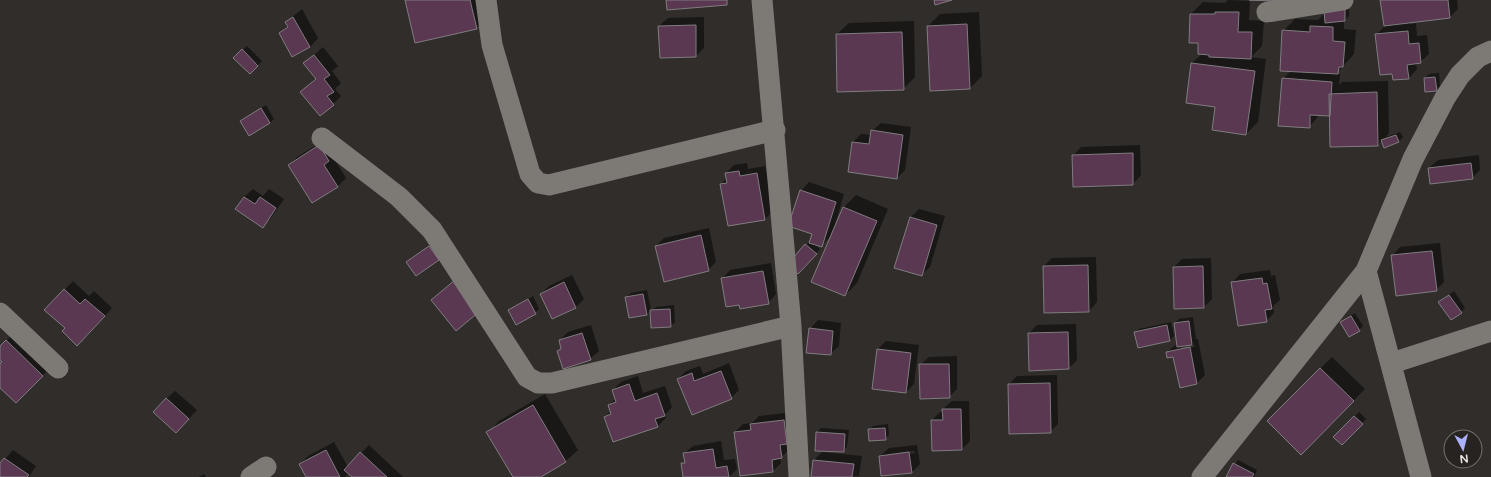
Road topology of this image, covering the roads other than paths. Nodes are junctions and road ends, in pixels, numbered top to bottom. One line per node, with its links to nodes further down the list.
1 (486, 0): 6 (street)
2 (762, 0): 6 (street)
3 (1343, 0): 4 (street)
4 (1267, 12)
5 (1491, 51): 8 (street)
6 (775, 130): 10 (street)
7 (322, 138): 10 (street)
8 (1366, 271): 12 (street); 15 (street)
9 (0, 313): 13 (street)
10 (791, 326): 14 (street)
11 (1491, 331): 12 (street)
12 (1392, 364): 16 (street)
13 (58, 368)
14 (799, 477)
15 (1202, 477)
16 (1421, 477)

